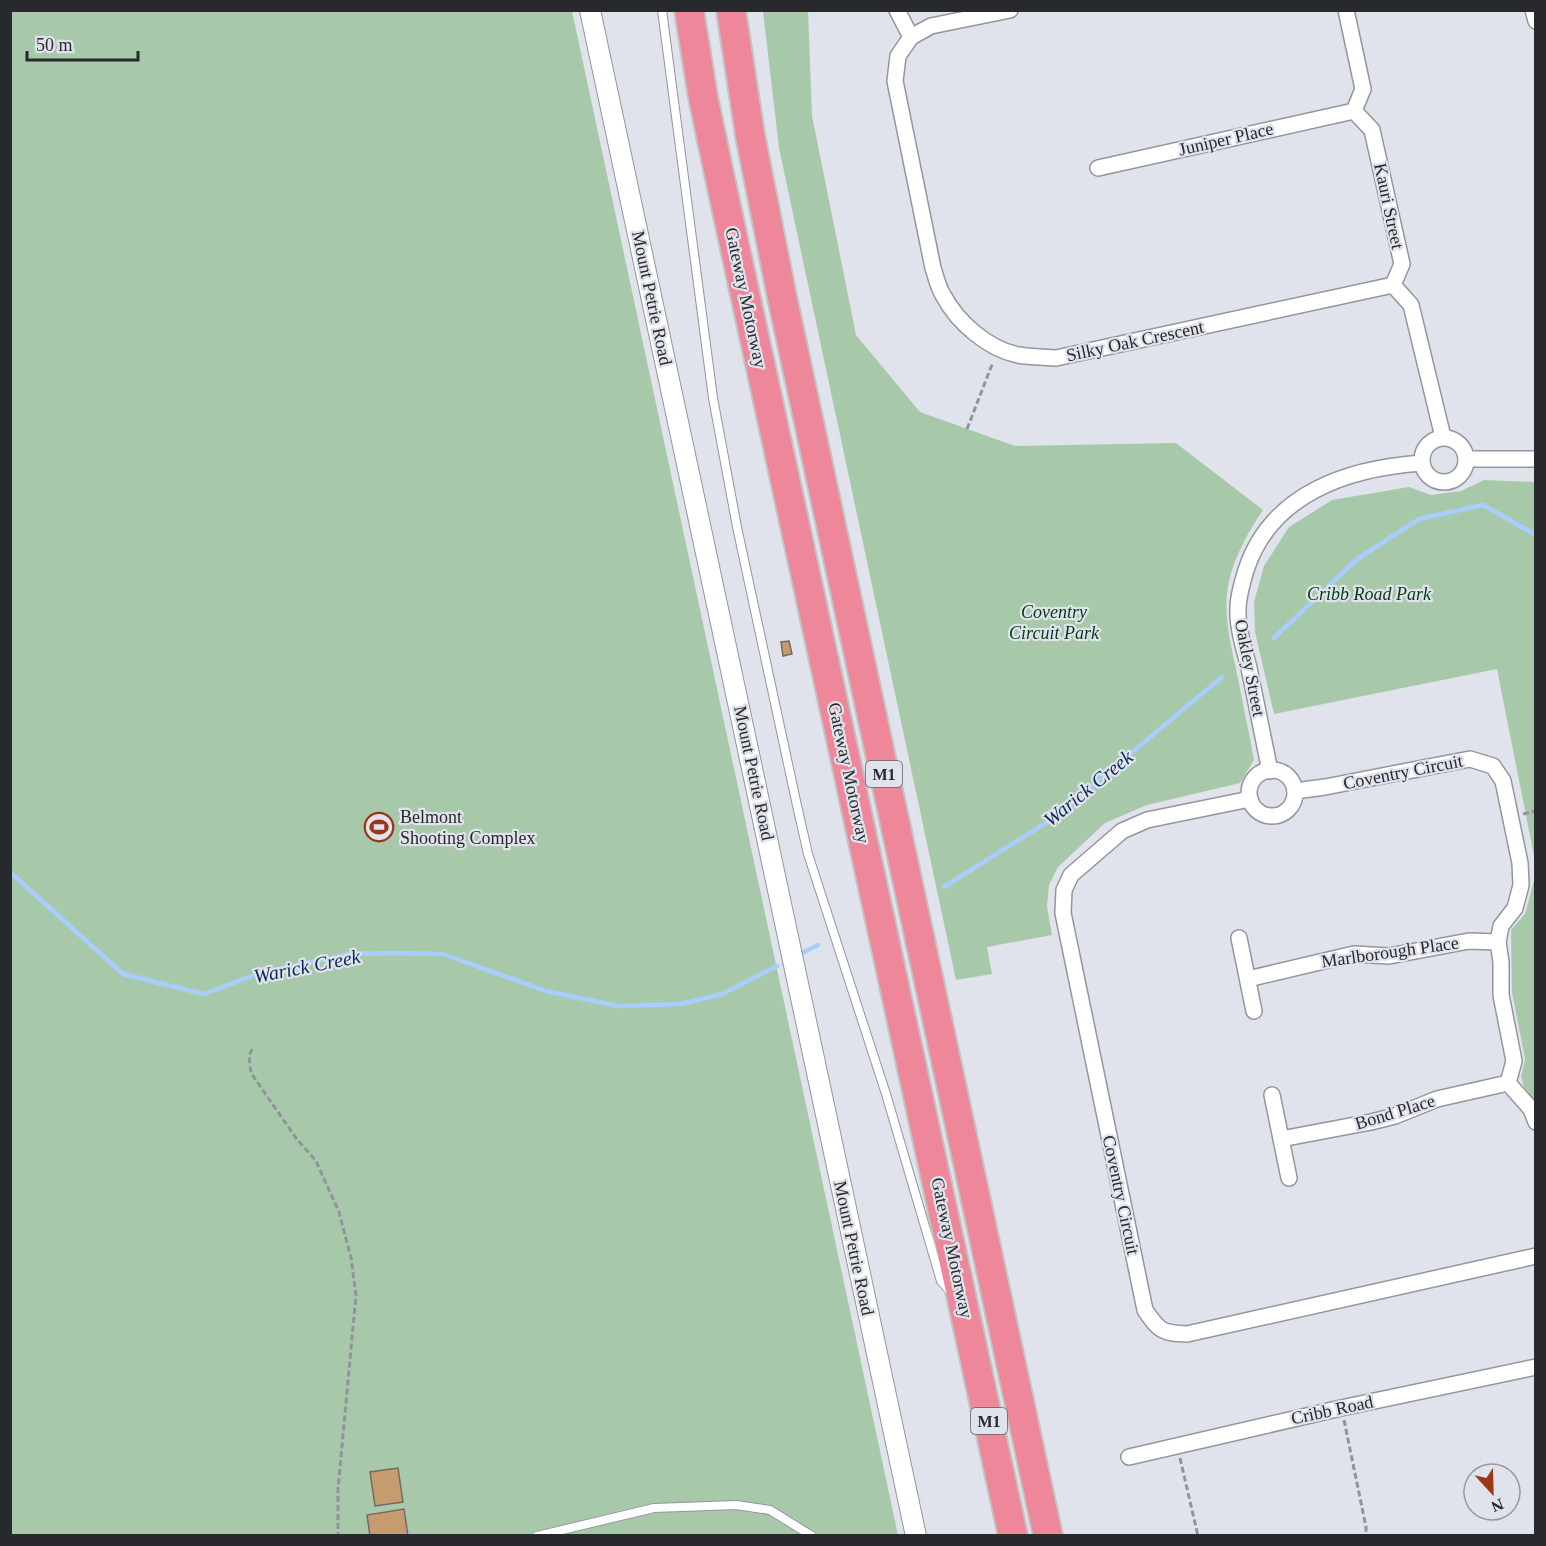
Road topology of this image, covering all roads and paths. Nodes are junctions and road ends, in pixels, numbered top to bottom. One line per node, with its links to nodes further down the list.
1 (590, 10): 42 (street, Mount Petrie Road)
2 (662, 10): 34 (lane)
3 (689, 10): 34 (highway, Gateway Motorway / M1)
4 (730, 10): 44 (highway, Gateway Motorway / M1)
5 (897, 10): 10 (street)
6 (1010, 10): 10 (street)
7 (1346, 10): 11 (street)
8 (1533, 10): 9 (street)
9 (1536, 21)
10 (911, 37): 14 (street, Silky Oak Crescent)
11 (1354, 111): 12 (street, Juniper Place); 13 (street, Kauri Street)
12 (1098, 168)
13 (1393, 285): 14 (street, Silky Oak Crescent); 16 (street)
14 (998, 349): 15 (path)
15 (968, 429)
16 (1443, 437): 17 (street); 19 (street)
17 (1466, 459): 18 (street); 19 (street)
18 (1536, 459)
19 (1422, 463): 20 (street, Oakley Street)
20 (1270, 771): 21 (street); 22 (street)
21 (1295, 791): 22 (street); 24 (street, Coventry Circuit)
22 (1250, 799): 33 (street, Coventry Circuit)
23 (1239, 938): 25 (street)
24 (1498, 942): 25 (street, Marlborough Place); 28 (street, Coventry Circuit)
25 (1248, 979): 26 (street)
26 (1254, 1011)
27 (252, 1049): 39 (path)
28 (1508, 1083): 30 (street); 31 (street, Bond Place)
29 (1272, 1095): 31 (street)
30 (1536, 1122)
31 (1281, 1139): 32 (street)
32 (1289, 1178)
33 (1536, 1256)
34 (965, 1307): 43 (highway, Gateway Motorway / M1)
35 (1536, 1367): 38 (street, Cribb Road)
36 (1343, 1418): 46 (path)
37 (1179, 1455): 45 (path)
38 (1129, 1457)
39 (338, 1536)
40 (537, 1536): 41 (lane)
41 (812, 1536)
42 (916, 1536)
43 (1013, 1536)
44 (1048, 1536)
45 (1198, 1536)
46 (1366, 1536)

